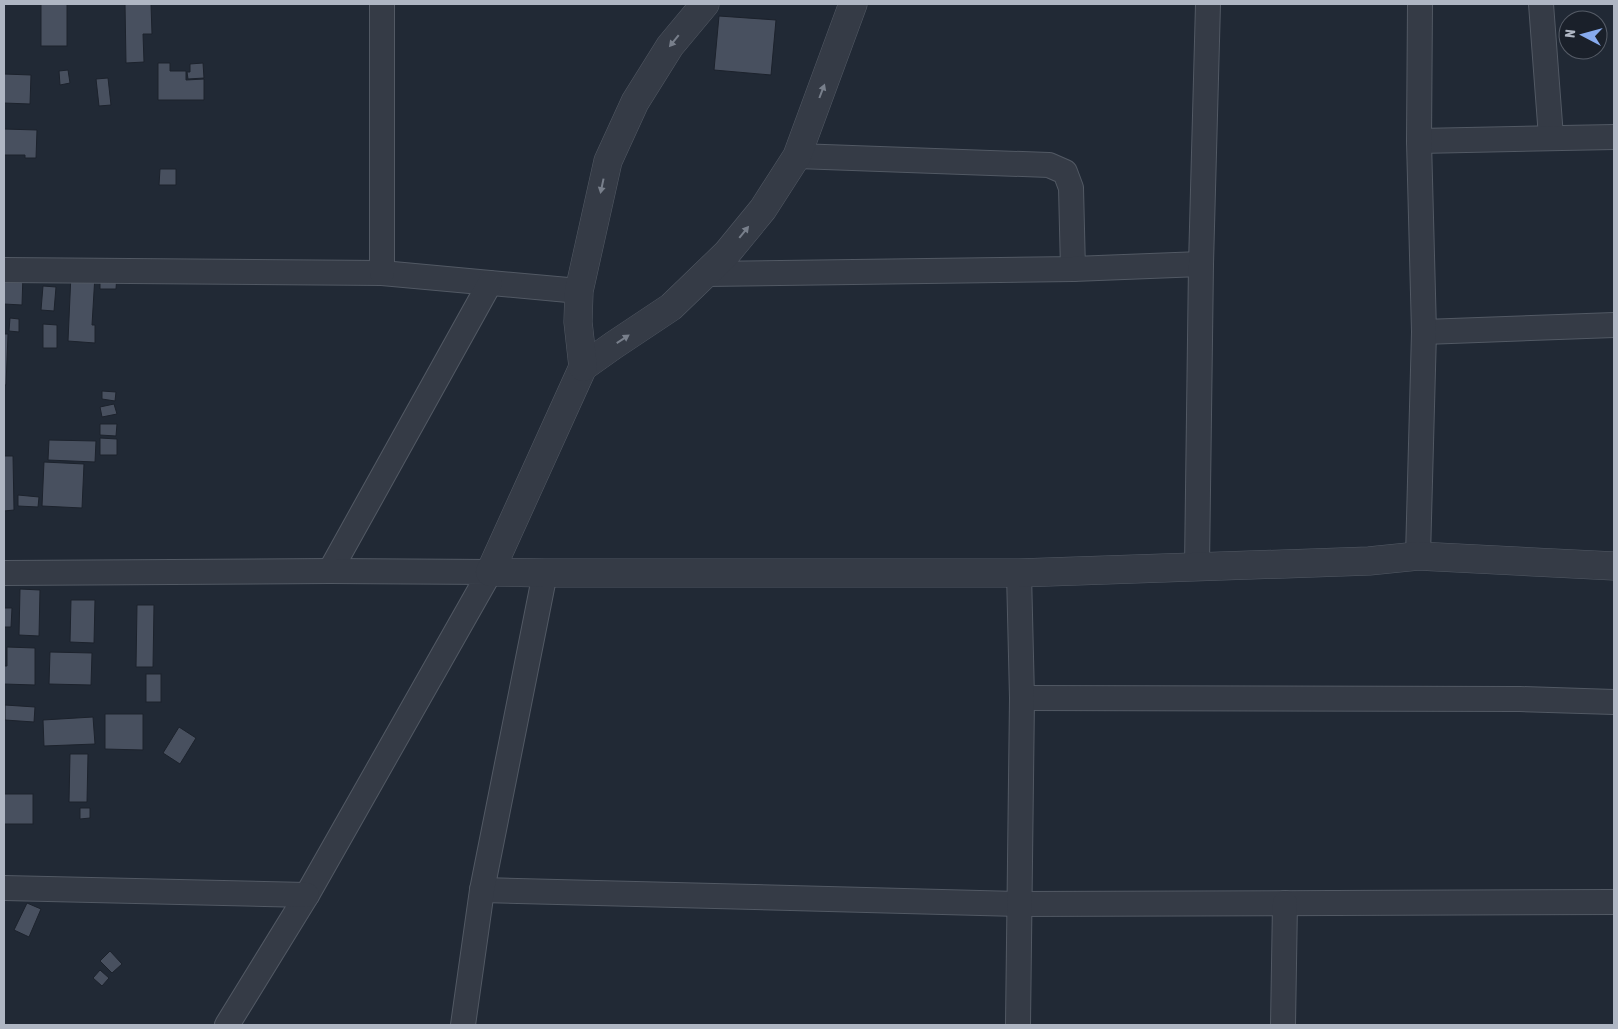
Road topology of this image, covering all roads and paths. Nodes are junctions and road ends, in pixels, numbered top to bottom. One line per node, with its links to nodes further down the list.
1 (382, 4): 14 (street)
2 (705, 4): 17 (street, one-way to 17)
3 (853, 4): 10 (street, one-way to 3)
4 (1208, 4): 11 (street)
5 (1420, 4): 9 (street)
6 (1541, 4): 8 (street)
7 (1614, 136): 8 (street)
8 (1551, 137): 9 (street)
9 (1419, 141): 19 (street)
10 (797, 156): 12 (street); 15 (street, one-way to 10)
11 (1201, 264): 12 (street); 22 (street)
12 (1073, 268): 15 (street)
13 (4, 270): 14 (street)
14 (382, 273): 16 (street)
15 (706, 274): 20 (street, one-way to 15)
16 (490, 283): 17 (street); 24 (street)
17 (579, 291): 20 (street)
18 (1614, 325): 19 (street)
19 (1424, 332): 21 (street)
20 (584, 367): 25 (street)
21 (1418, 556): 22 (street); 23 (street)
22 (1197, 566): 28 (street)
23 (1614, 566)
24 (330, 571): 25 (street); 26 (street)
25 (490, 572): 27 (street); 33 (street)
26 (4, 573)
27 (545, 573): 28 (street); 32 (street)
28 (1020, 573): 29 (street)
29 (1022, 698): 30 (street); 35 (street)
30 (1614, 702)
31 (4, 888): 33 (street)
32 (482, 890): 35 (street); 38 (street)
33 (307, 895): 37 (street)
34 (1614, 902): 36 (street)
35 (1019, 904): 36 (street); 39 (street)
36 (1285, 904): 40 (street)
37 (227, 1025)
38 (464, 1025)
39 (1018, 1025)
40 (1283, 1025)

